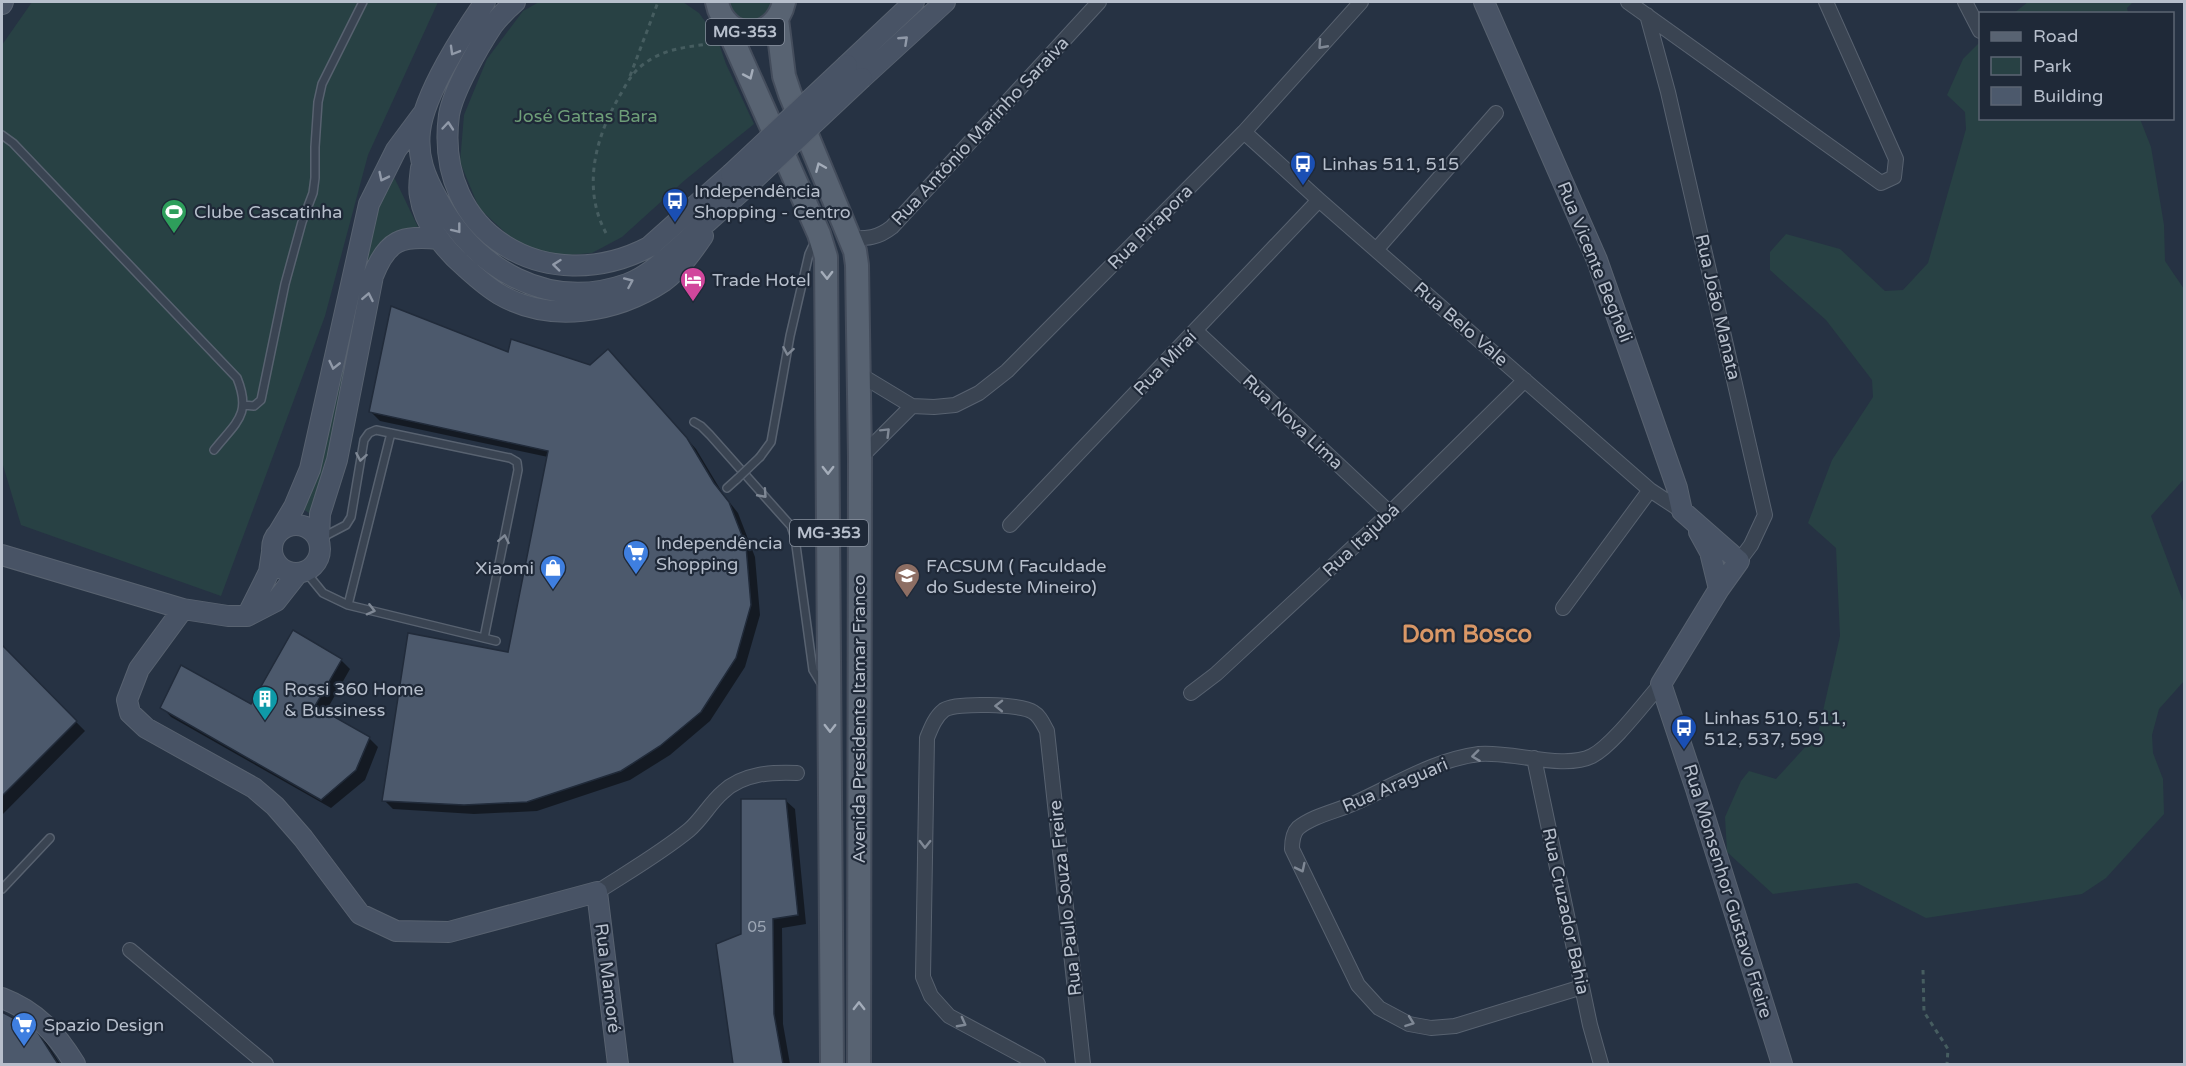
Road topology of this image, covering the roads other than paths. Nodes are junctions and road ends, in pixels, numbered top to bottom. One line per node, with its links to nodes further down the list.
1 (363, 2): 30 (lane)
2 (485, 2): 16 (main road, one-way to 16)
3 (515, 2): 4 (main road, one-way to 3, bridge)
4 (914, 2)
5 (945, 2): 22 (main road, one-way to 5, bridge)
6 (1099, 2): 24 (street, Rua Antônio Marinho Saraiva)
7 (1361, 2): 18 (street, Rua Pirapora, one-way to 18)
8 (1484, 2): 39 (main road, Rua Vicente Begheli)
9 (1628, 2): 14 (street)
10 (1826, 2): 14 (street)
11 (1965, 2): 15 (street)
12 (781, 10): 13 (main road, MG-353); 24 (main road, Avenida Presidente Itamar Franco / MG-353, one-way to 12)
13 (722, 13): 23 (main road, Avenida Presidente Itamar Franco / MG-353, one-way to 23)
14 (1647, 15): 46 (street, Rua João Manata)
15 (1979, 29)
16 (425, 110): 20 (main road); 41 (main road, one-way to 41)
17 (1496, 113): 26 (street)
18 (1244, 132): 21 (street, Rua Belo Vale); 31 (street, Rua Pirapora)
19 (2, 135): 30 (lane)
20 (421, 161): 22 (main road, one-way to 22); 25 (main road)
21 (1318, 200): 26 (street, Rua Belo Vale); 27 (street, Rua Miraí)
22 (724, 207): 25 (main road)
23 (819, 234): 36 (lane, one-way to 36, bridge); 57 (main road, Avenida Presidente Itamar Franco / MG-353, one-way to 57)
24 (849, 238): 28 (main road, Avenida Presidente Itamar Franco / MG-353)
25 (439, 239): 42 (main road, one-way to 25)
26 (1376, 250): 29 (street, Rua Belo Vale)
27 (1196, 331): 38 (street, Rua Nova Lima); 40 (street, Rua Miraí)
28 (859, 374): 31 (street); 35 (main road, Avenida Presidente Itamar Franco / MG-353)
29 (1525, 380): 37 (street, Rua Belo Vale); 38 (street, Rua Itajubá)
30 (243, 405): 34 (lane)
31 (912, 406): 35 (street, one-way to 31)
32 (694, 422): 57 (lane, one-way to 57)
33 (391, 433): 42 (lane, one-way to 42); 49 (lane); 53 (lane, one-way to 33)
34 (214, 450)
35 (860, 458): 70 (main road, Avenida Presidente Itamar Franco / MG-353, one-way to 35)
36 (727, 488)
37 (1650, 490): 39 (street, Rua Belo Vale); 50 (street)
38 (1390, 513): 56 (street, Rua Itajubá)
39 (1688, 518): 46 (main road); 48 (main road, Rua Vicente Begheli)
40 (1010, 525)
41 (279, 532): 42 (main road); 44 (main road)
42 (319, 539): 47 (main road)
43 (2, 544): 45 (main road)
44 (273, 552): 47 (main road); 52 (main road)
45 (10, 557): 51 (main road)
46 (1739, 561): 48 (main road, Rua João Manata)
47 (302, 572): 49 (lane); 52 (main road)
48 (1719, 589): 55 (main road, Rua Araguari)
49 (348, 605): 53 (lane, one-way to 53)
50 (1563, 608)
51 (183, 609): 52 (main road); 62 (main road)
52 (247, 616)
53 (484, 638): 54 (lane)
54 (496, 641)
55 (1661, 684): 58 (street, Rua Araguari); 74 (main road, Rua Monsenhor Gustavo Freire)
56 (1191, 693)
57 (830, 701): 69 (main road, Avenida Presidente Itamar Franco / MG-353, one-way to 69)
58 (1534, 758): 64 (street, Rua Cruzador Bahia); 64 (street, Rua Araguari, one-way to 64)
59 (797, 773): 62 (street)
60 (50, 838): 61 (lane)
61 (2, 889)
62 (597, 892): 68 (main road, Rua Mamoré)
63 (130, 950): 67 (street)
64 (1582, 987): 73 (street, Rua Cruzador Bahia)
65 (2, 998): 66 (main road)
66 (75, 1065)
67 (266, 1065)
68 (618, 1065)
69 (832, 1065)
70 (859, 1065)
71 (1038, 1065): 72 (street, Rua Paulo Souza Freire, one-way to 71)
72 (1083, 1065)
73 (1601, 1065)
74 (1782, 1065)

